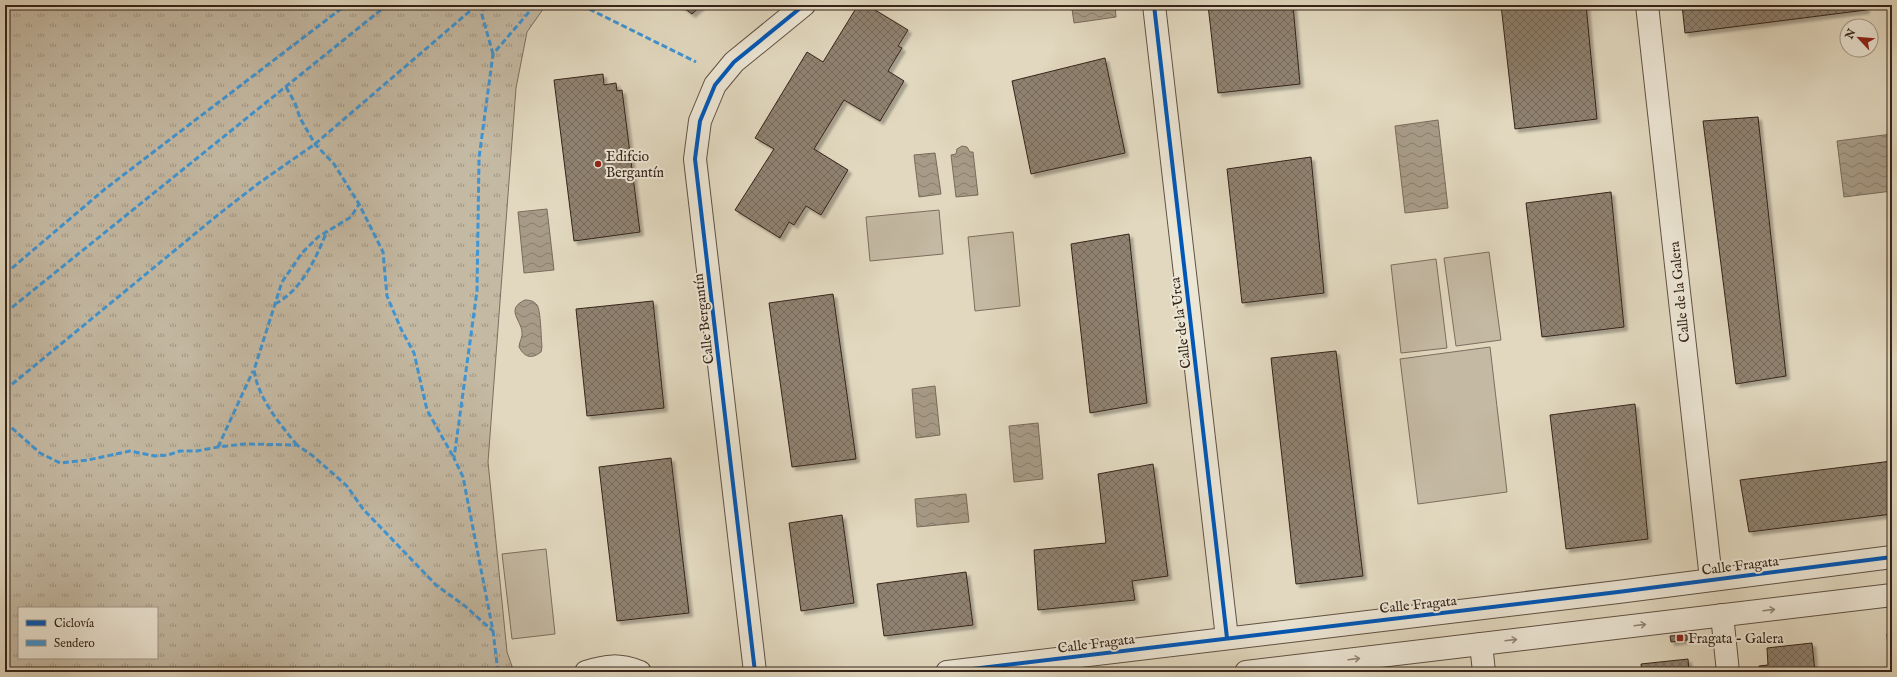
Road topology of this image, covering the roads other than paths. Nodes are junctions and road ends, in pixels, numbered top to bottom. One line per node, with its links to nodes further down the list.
1 (804, 5): 12 (street, Calle Bergantín)
2 (1154, 5): 8 (street, Calle de la Urca)
3 (1647, 5): 5 (street, Calle de la Galera)
4 (1892, 557): 5 (street, Calle Fragata)
5 (1711, 579): 8 (street, Calle Fragata)
6 (1892, 595): 7 (street, one-way to 6)
7 (1722, 615): 9 (street, one-way to 7); 16 (street)
8 (1227, 638): 13 (street, Calle Fragata)
9 (1481, 644): 14 (street, one-way to 9); 15 (street)
10 (586, 672): 11 (street)
11 (640, 672)
12 (755, 672)
13 (947, 672)
14 (1246, 672)
15 (1484, 672)
16 (1728, 672)

